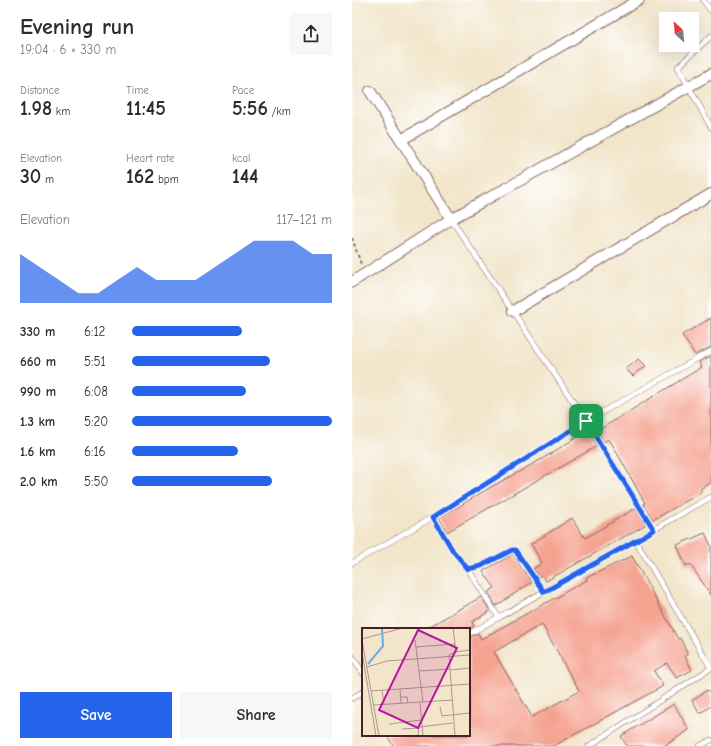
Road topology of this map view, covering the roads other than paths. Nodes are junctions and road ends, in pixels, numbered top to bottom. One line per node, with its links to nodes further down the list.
1 (639, 0): 9 (street)
2 (703, 0): 3 (lane)
3 (711, 11)
4 (711, 36): 6 (lane)
5 (711, 74): 6 (street)
6 (688, 88): 8 (lane); 11 (street)
7 (370, 91): 9 (street)
8 (711, 127)
9 (401, 140): 11 (street)
10 (711, 194): 13 (street)
11 (451, 219): 12 (street); 13 (lane)
12 (352, 282)
13 (513, 311): 15 (lane)
14 (711, 351): 15 (lane)
15 (586, 421): 17 (lane); 18 (lane)
16 (711, 497): 18 (lane)
17 (433, 517): 20 (lane); 21 (lane)
18 (654, 530): 19 (lane)
19 (636, 540): 22 (lane); 26 (lane)
20 (352, 563)
21 (468, 569): 22 (lane); 23 (lane)
22 (544, 592): 23 (lane)
23 (499, 618): 24 (lane)
24 (470, 633)
25 (352, 656): 27 (lane)
26 (711, 668): 31 (lane)
27 (362, 671)
28 (362, 693): 29 (lane)
29 (352, 698)
30 (711, 740): 32 (lane)
31 (589, 746)
32 (700, 746)

